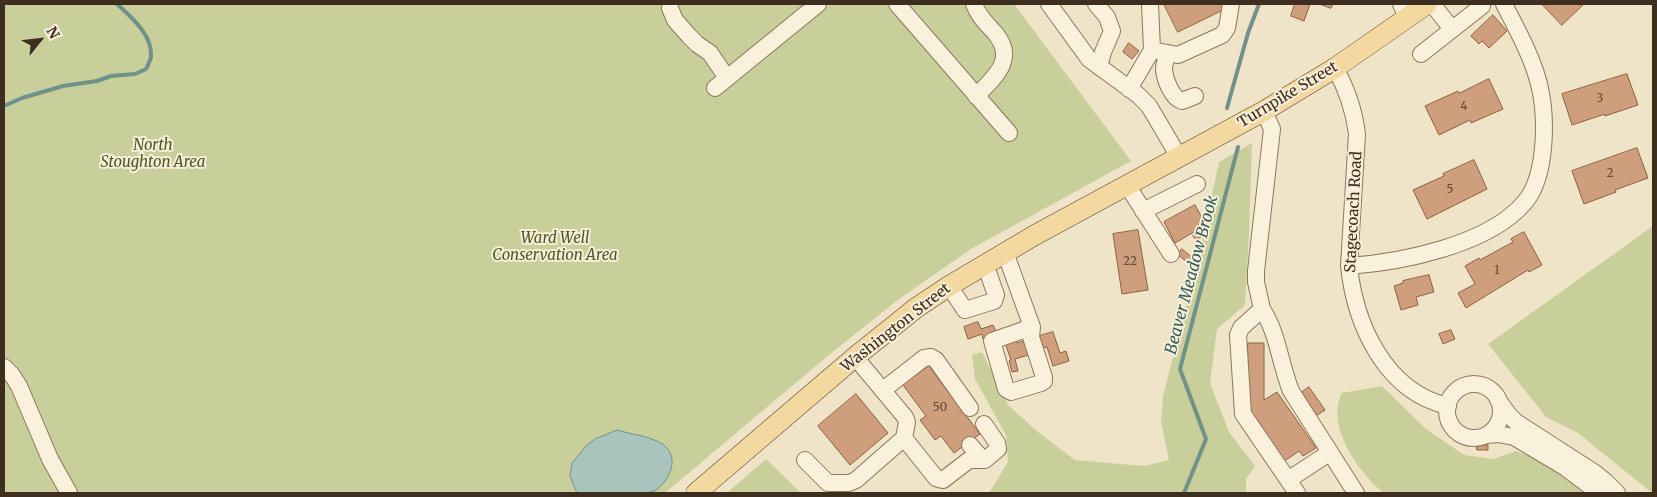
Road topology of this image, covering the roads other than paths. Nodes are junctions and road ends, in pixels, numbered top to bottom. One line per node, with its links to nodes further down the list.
1 (818, 4): 12 (street)
2 (897, 4): 20 (street)
3 (974, 4): 20 (street)
4 (1049, 4): 17 (street)
5 (1096, 4): 17 (street)
6 (1150, 4): 15 (street)
7 (1231, 4): 15 (street)
8 (1427, 4): 13 (main road, Turnpike Street)
9 (1432, 4): 14 (street)
10 (1504, 4): 31 (street)
11 (1482, 6): 14 (street)
12 (670, 8)
13 (1404, 11): 18 (main road, Turnpike Street)
14 (1452, 29): 16 (street)
15 (1159, 52): 19 (street); 21 (street)
16 (1421, 54)
17 (1099, 68): 19 (street)
18 (1334, 68): 22 (main road, Turnpike Street); 31 (street, Stagecoach Road)
19 (1129, 89): 24 (street)
20 (976, 96): 23 (street)
21 (1195, 96)
22 (1264, 111): 24 (main road, Turnpike Street); 33 (street)
23 (1009, 133)
24 (1179, 157): 25 (main road, Turnpike Street)
25 (1134, 181): 27 (street); 28 (main road, Washington Street)
26 (1197, 184): 27 (street)
27 (1143, 211): 29 (street)
28 (1005, 252): 30 (main road, Washington Street); 34 (street)
29 (1171, 254)
30 (985, 264): 32 (main road, Washington Street); 32 (street)
31 (1349, 266): 39 (street, Stagecoach Road)
32 (949, 286): 35 (main road, Washington Street)
33 (1262, 309): 45 (street); 48 (street)
34 (1032, 327)
35 (855, 357): 37 (street); 50 (main road, Washington Street)
36 (4, 367): 49 (street)
37 (882, 390): 40 (street); 43 (street)
38 (1498, 399): 39 (street); 42 (street); 53 (street)
39 (1448, 406): 42 (street)
40 (970, 408)
41 (984, 424): 47 (street)
42 (1486, 435): 52 (street)
43 (904, 438): 46 (street); 47 (street)
44 (970, 445): 47 (street)
45 (1329, 453): 48 (street); 51 (street)
46 (805, 460)
47 (982, 460)
48 (1293, 486)
49 (69, 493)
50 (696, 493)
51 (1356, 493)
52 (1599, 493)
53 (1617, 493)

